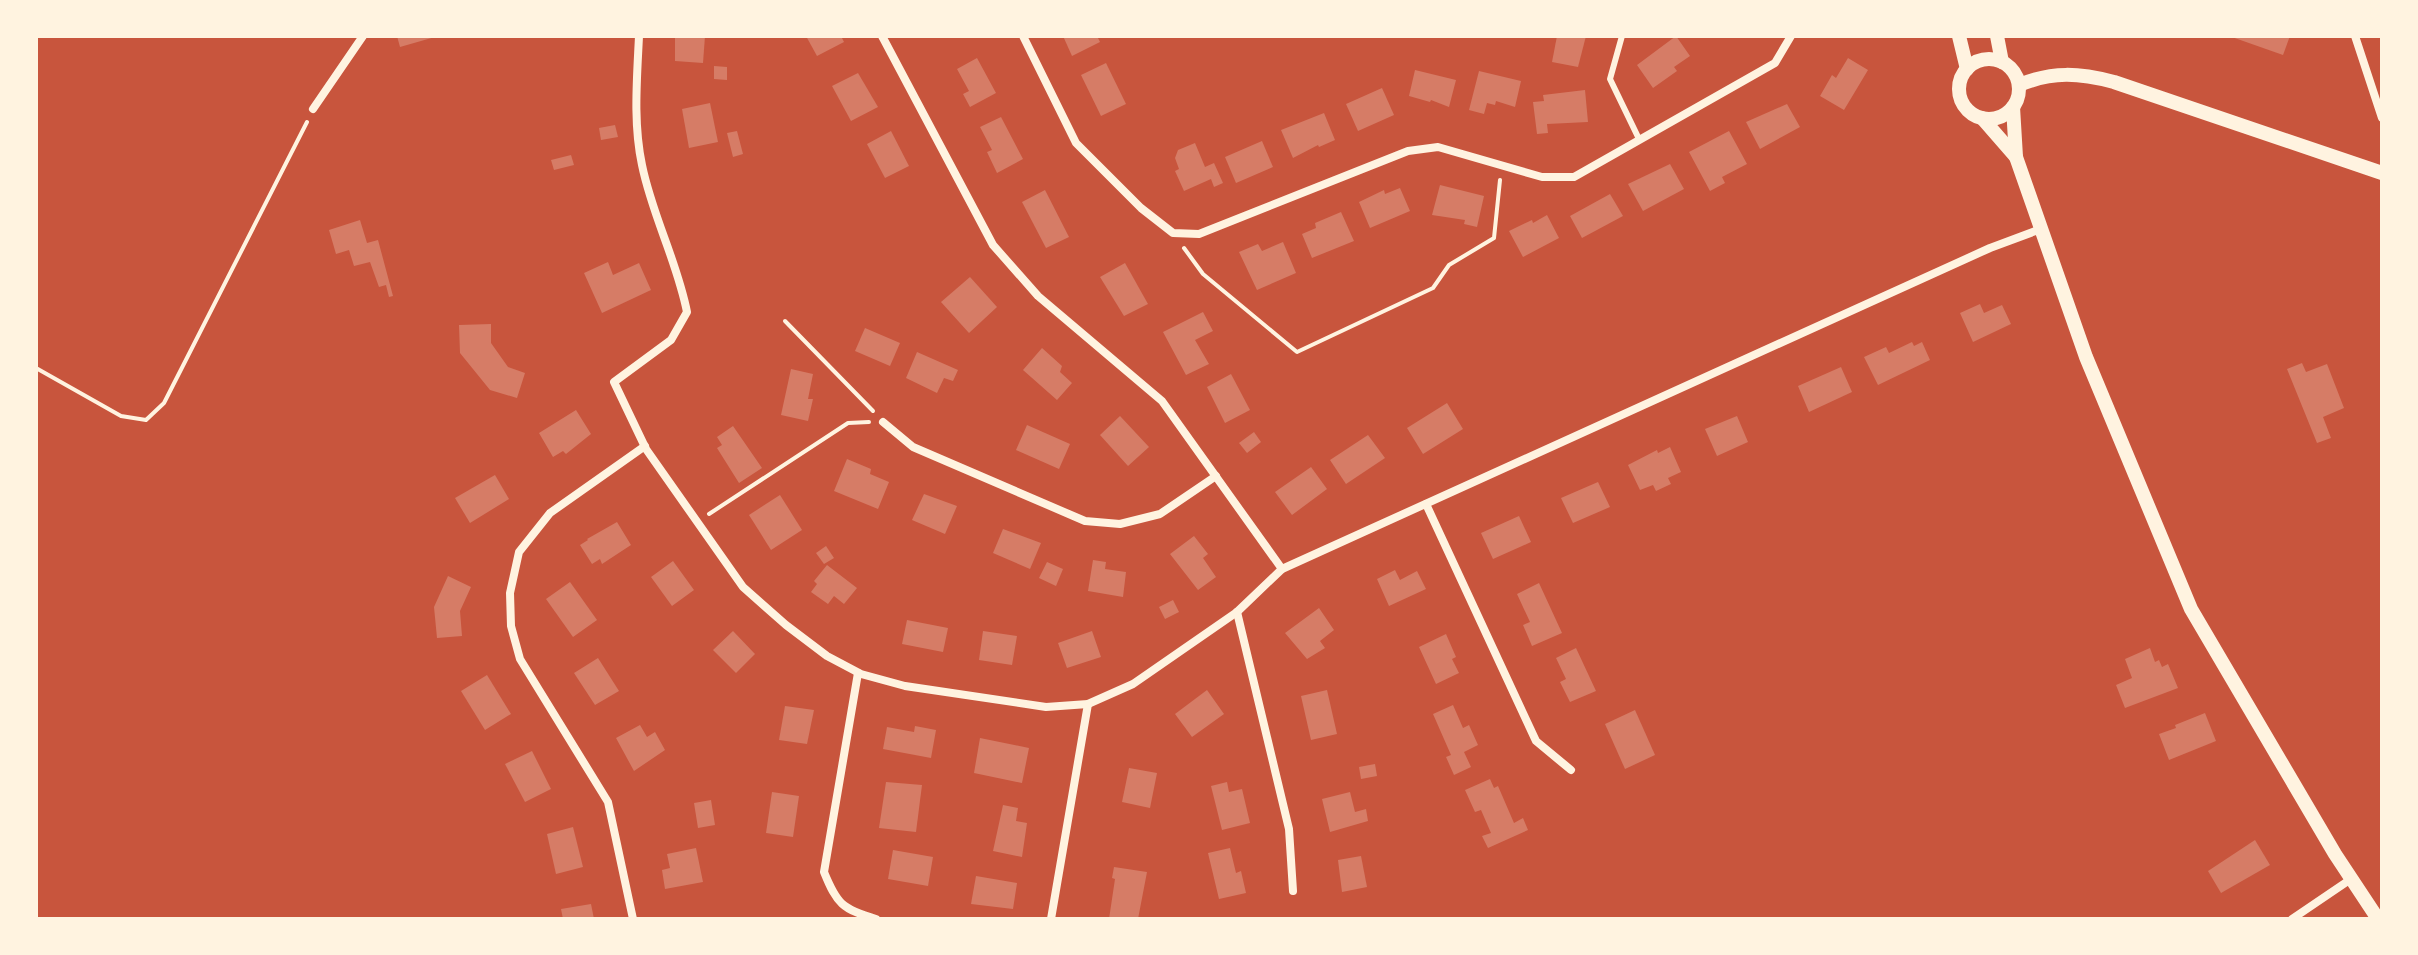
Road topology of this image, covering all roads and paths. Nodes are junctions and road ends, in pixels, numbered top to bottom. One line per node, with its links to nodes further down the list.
1 (363, 36): 14 (street)
2 (639, 36): 26 (street)
3 (882, 36): 27 (street)
4 (1023, 36): 22 (street)
5 (1622, 36): 17 (lane)
6 (1791, 36): 17 (street)
7 (1959, 36): 11 (street)
8 (1997, 36): 10 (street)
9 (2355, 36): 16 (street)
10 (2002, 62): 11 (street); 12 (street)
11 (1967, 69): 15 (street)
12 (2019, 85): 13 (street); 20 (street)
13 (2013, 107): 15 (street); 18 (street)
14 (313, 109): 24 (path)
15 (1982, 118): 18 (street)
16 (2382, 118)
17 (1639, 139): 19 (street)
18 (2016, 157): 21 (street)
19 (1502, 166): 22 (street); 22 (path)
20 (2382, 173)
21 (2041, 229): 28 (street); 35 (street)
22 (1173, 233)
23 (785, 321): 25 (path)
24 (36, 368)
25 (883, 422): 27 (street); 29 (path)
26 (645, 446): 29 (street); 37 (street)
27 (1216, 476): 30 (street)
28 (1426, 504): 30 (street); 34 (street)
29 (696, 521): 32 (street)
30 (1282, 569): 31 (street)
31 (1237, 612): 33 (street); 36 (street)
32 (858, 673): 33 (street); 38 (street)
33 (1088, 704): 39 (street)
34 (1571, 770)
35 (2351, 879): 40 (street); 41 (street)
36 (1293, 891)
37 (633, 919)
38 (876, 919)
39 (1051, 919)
40 (2292, 919)
41 (2378, 919)

